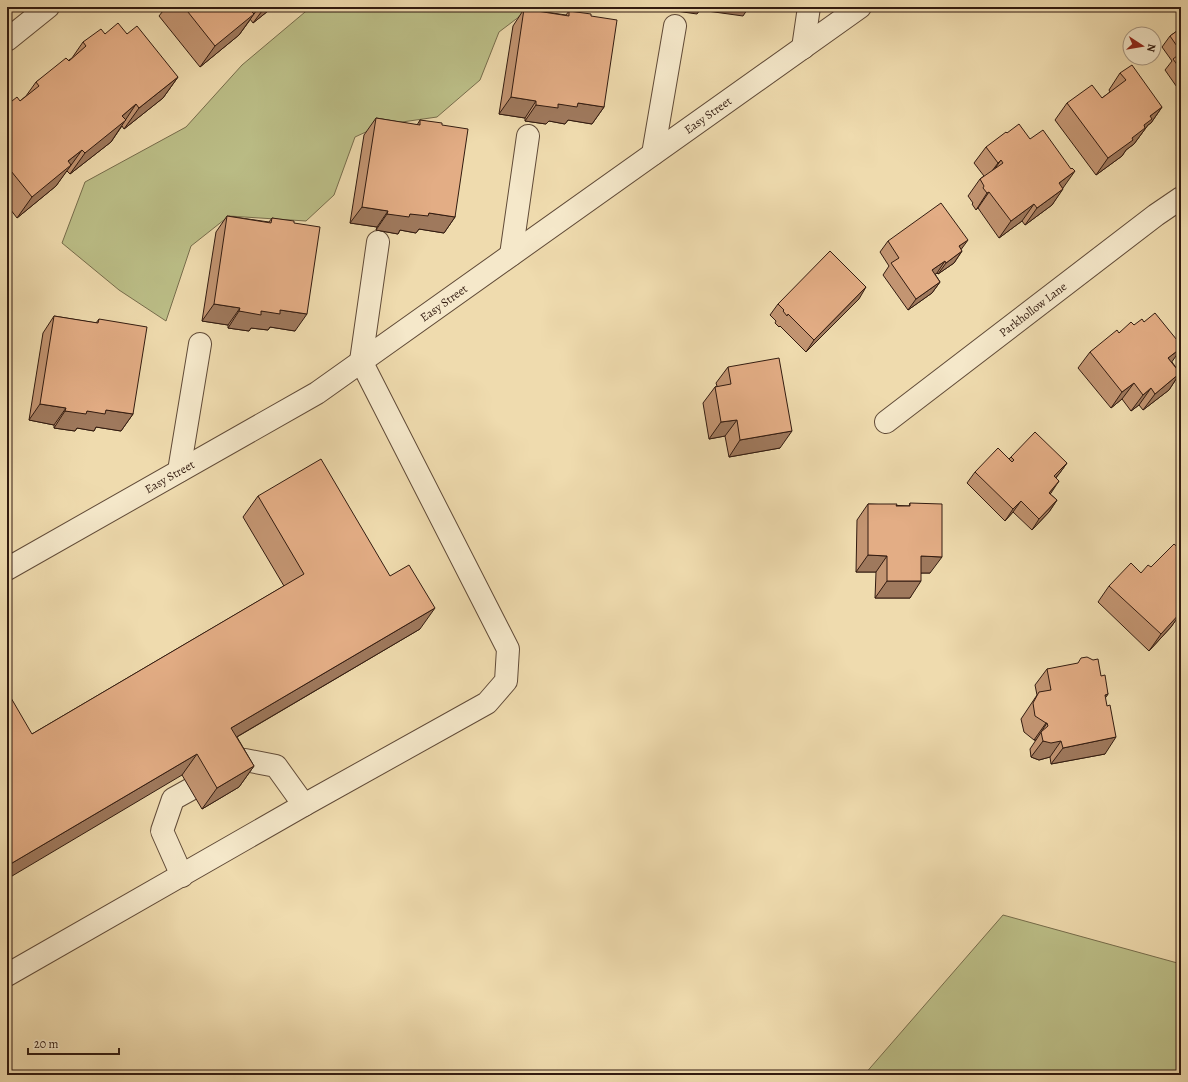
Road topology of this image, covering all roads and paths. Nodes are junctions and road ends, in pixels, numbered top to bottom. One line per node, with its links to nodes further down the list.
1 (48, 7): 5 (street)
2 (809, 7): 6 (street)
3 (860, 7): 6 (street, Easy Street)
4 (675, 26): 8 (street)
5 (7, 40)
6 (803, 48): 8 (street, Easy Street)
7 (528, 136): 11 (street)
8 (653, 154): 11 (street, Easy Street)
9 (1181, 198): 14 (street, Parkhollow Lane)
10 (378, 242): 13 (street)
11 (511, 255): 13 (street, Easy Street)
12 (200, 344): 15 (street)
13 (361, 361): 15 (street, Easy Street); 19 (street)
14 (886, 422)
15 (179, 471): 16 (street, Easy Street)
16 (7, 569)
17 (227, 767): 19 (street)
18 (191, 789): 20 (street)
19 (304, 805): 20 (street)
20 (182, 876): 21 (street)
21 (7, 975)

